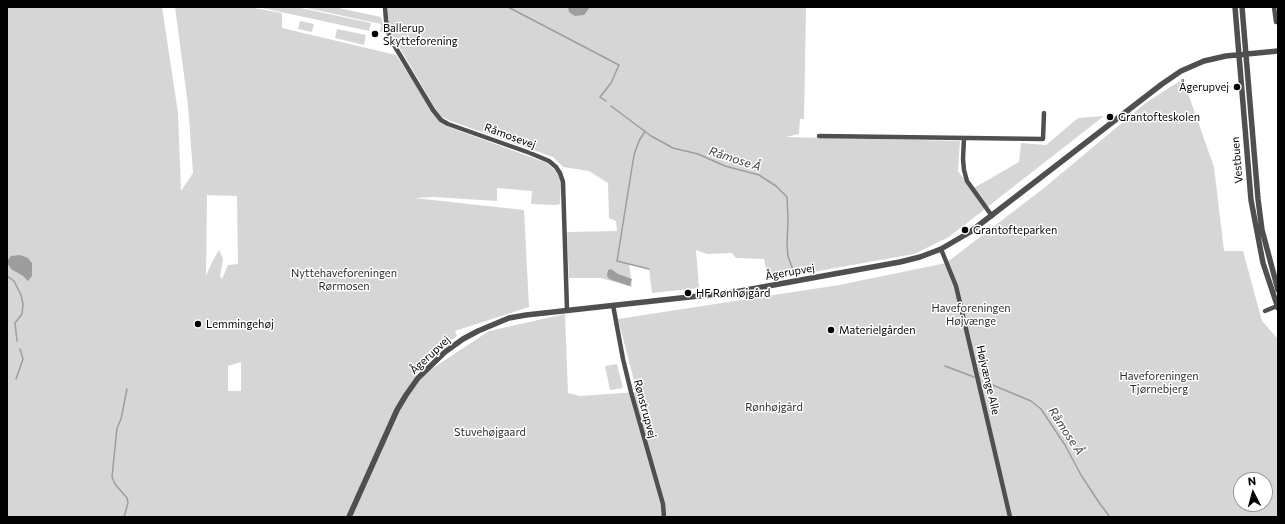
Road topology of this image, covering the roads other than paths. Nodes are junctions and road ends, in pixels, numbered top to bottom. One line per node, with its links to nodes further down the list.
1 (385, 7): 17 (street, Råmosevej)
2 (1235, 7): 8 (street, Vestbuen)
3 (1242, 7): 7 (street, Vestbuen)
4 (1274, 7): 5 (street)
5 (1276, 22)
6 (1278, 51): 7 (street, Ågerupvej)
7 (1247, 53): 8 (street, Ågerupvej); 14 (street, Vestbuen)
8 (1239, 54): 12 (street, Ågerupvej); 16 (street, Vestbuen)
9 (1044, 113): 11 (street)
10 (818, 136): 11 (street)
11 (964, 138): 12 (street)
12 (992, 216): 13 (street, Ågerupvej)
13 (941, 249): 15 (street, Ågerupvej); 21 (street, Højvænge Alle)
14 (1278, 290)
15 (613, 305): 17 (street, Ågerupvej); 20 (street, Rønstrupvej)
16 (1278, 307): 18 (street)
17 (567, 310): 19 (street, Ågerupvej)
18 (1264, 311)
19 (349, 517)
20 (664, 517)
21 (1010, 517)

